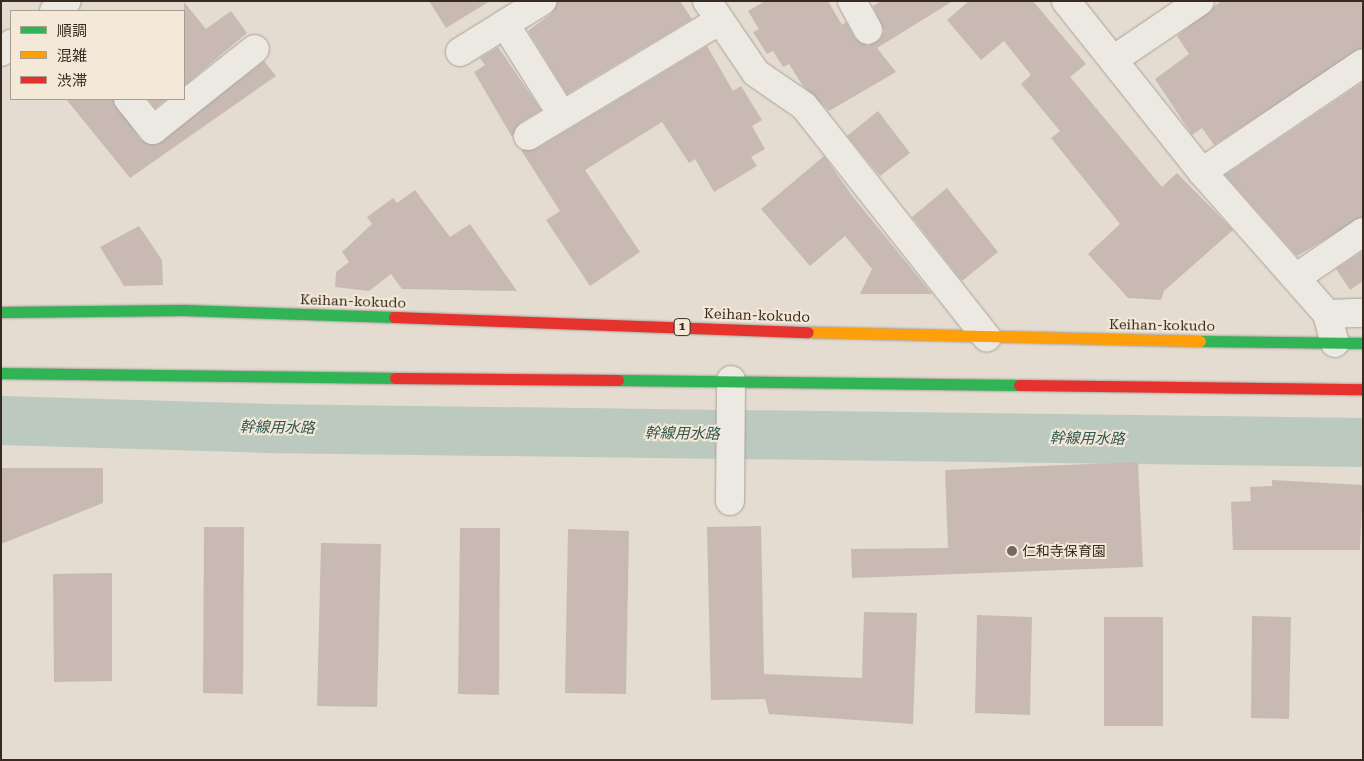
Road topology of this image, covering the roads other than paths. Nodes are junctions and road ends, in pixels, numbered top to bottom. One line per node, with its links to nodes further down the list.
1 (542, 1): 6 (street)
2 (852, 1): 7 (street)
3 (1066, 1): 10 (street)
4 (1200, 1): 10 (street)
5 (714, 11): 13 (street); 21 (street)
6 (505, 24): 9 (street); 13 (street)
7 (868, 30)
8 (255, 49): 12 (street)
9 (460, 52)
10 (1113, 60): 15 (street)
11 (1363, 63): 15 (street)
12 (129, 100)
13 (562, 115): 14 (street)
14 (528, 136)
15 (1202, 172): 17 (street)
16 (1363, 232): 17 (street)
17 (1297, 277): 19 (street)
18 (1, 312): 21 (highway, Keihan-kokudo / 1)
19 (1327, 314): 20 (street); 22 (street)
20 (1363, 314)
21 (988, 338): 22 (highway, Keihan-kokudo / 1)
22 (1335, 343): 23 (highway, Keihan-kokudo / 1)
23 (1363, 343)
24 (1, 373): 25 (highway)
25 (731, 380): 26 (highway); 27 (street)
26 (1363, 389)
27 (730, 500)

